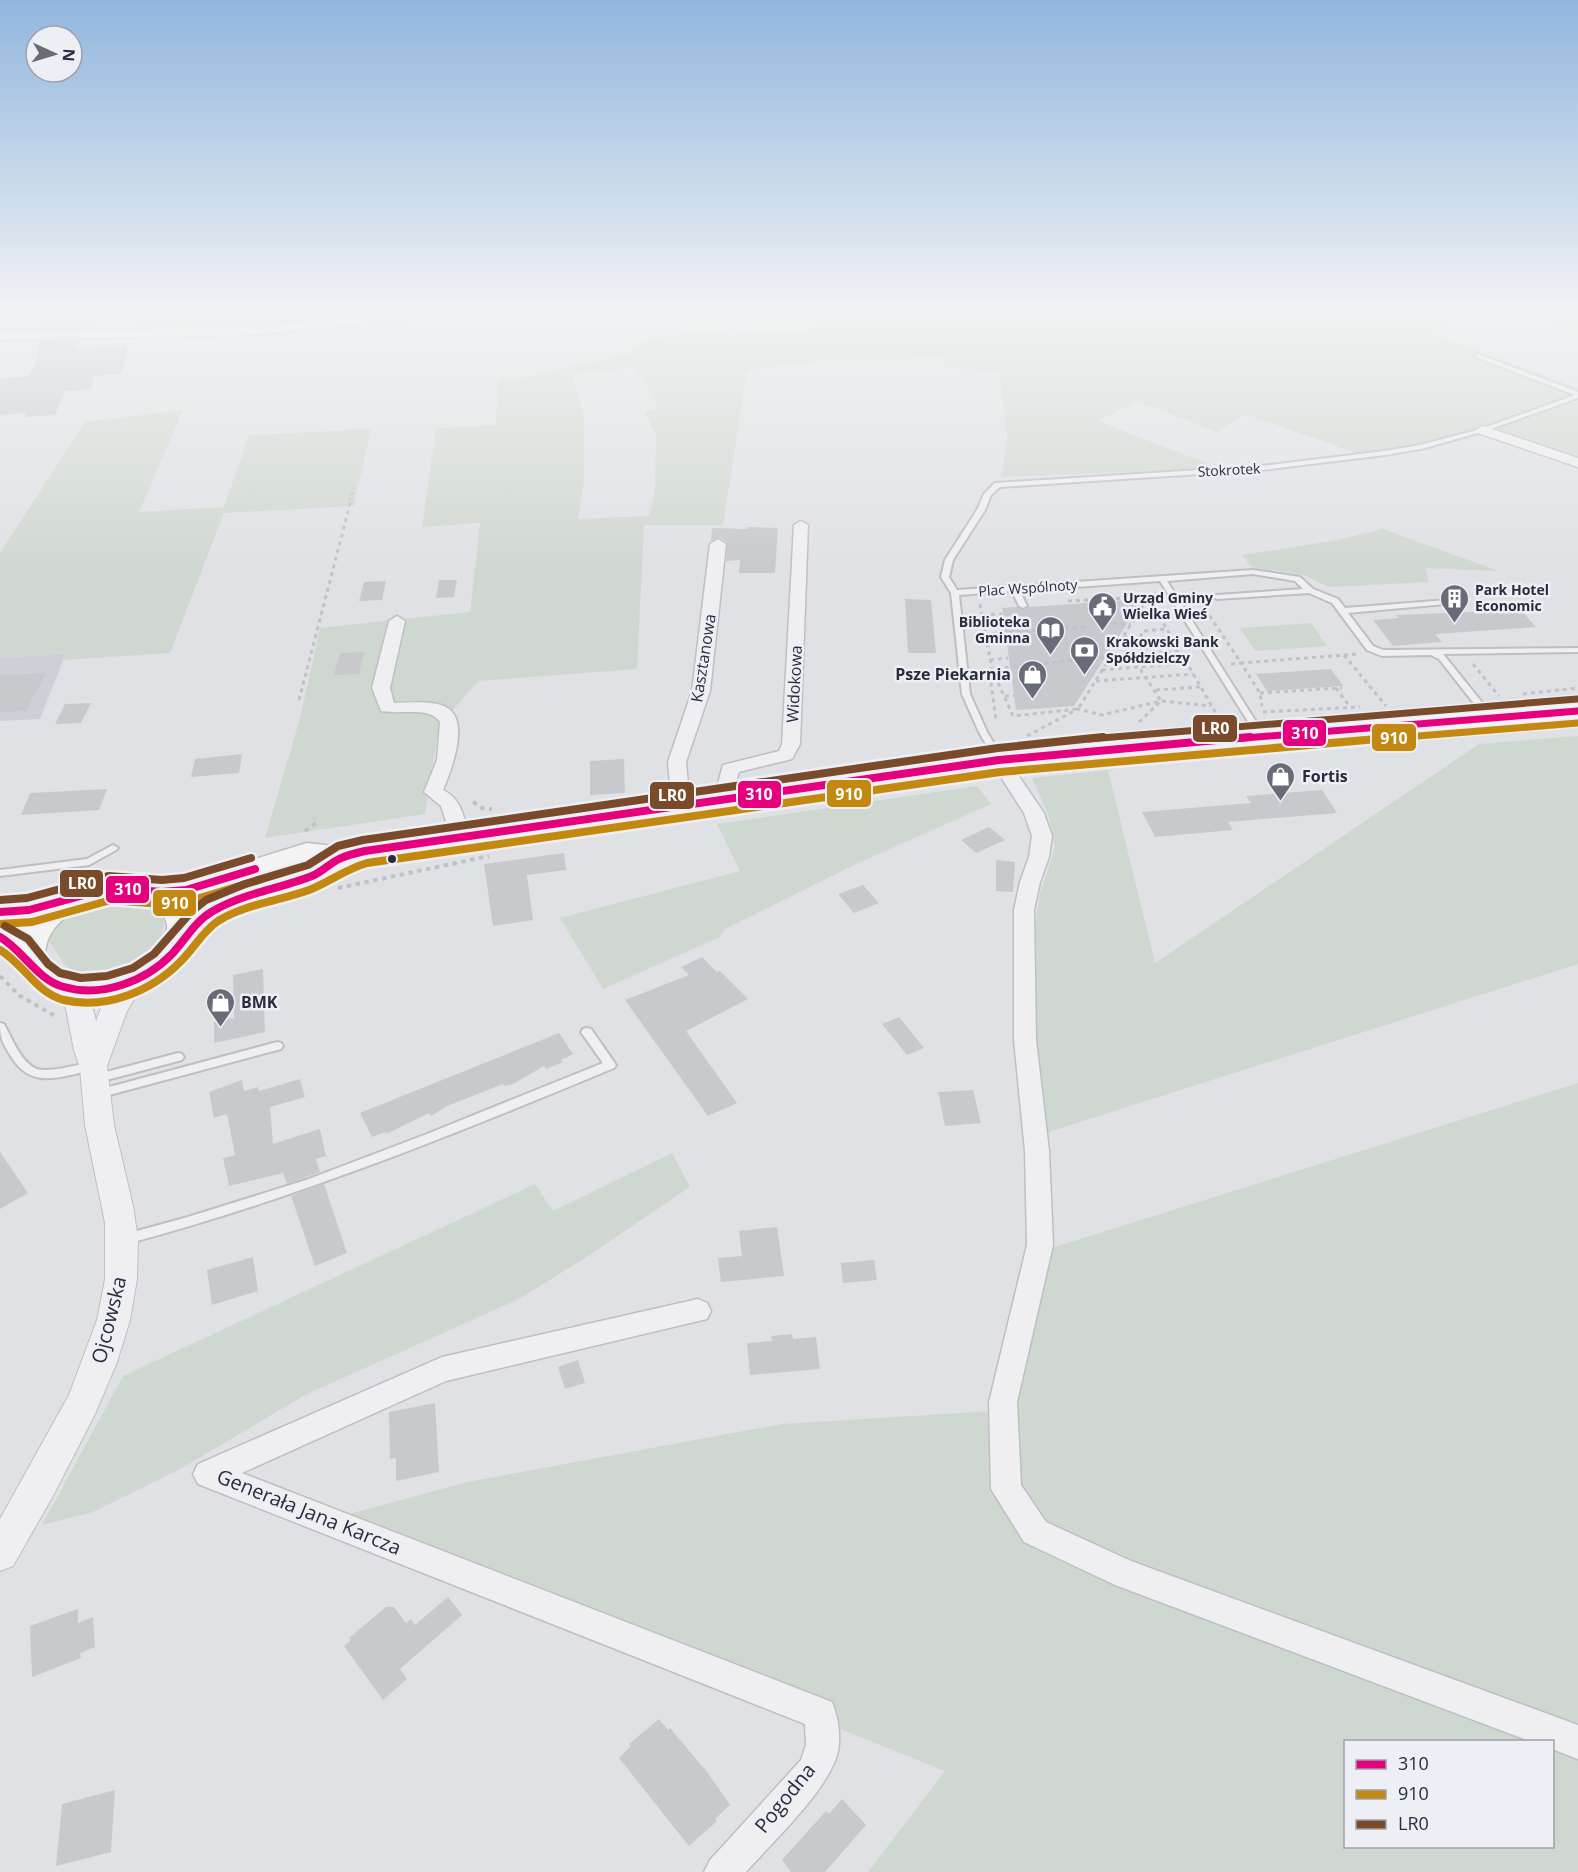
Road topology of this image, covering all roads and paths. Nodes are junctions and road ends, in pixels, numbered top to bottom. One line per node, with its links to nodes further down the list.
1 (1569, 398): 2 (lane, Stokrotek)
2 (1483, 430): 3 (street); 13 (lane, Stokrotek)
3 (1578, 463)
4 (354, 487): 64 (path)
5 (801, 525): 78 (street, Widokowa)
6 (718, 544): 79 (street, Kasztanowa)
7 (1162, 579): 8 (lane, Plac Wspólnoty); 12 (lane, Plac Wspólnoty); 74 (lane)
8 (1136, 580): 10 (lane, Plac Wspólnoty); 14 (path)
9 (1191, 587): 46 (path)
10 (1015, 589): 11 (lane, Plac Wspólnoty); 17 (lane)
11 (978, 591): 13 (lane, Plac Wspólnoty); 20 (path)
12 (1310, 591): 15 (lane); 18 (lane, Plac Wspólnoty)
13 (955, 593): 77 (lane, Plac Wspólnoty)
14 (1148, 597): 24 (path); 27 (path)
15 (1217, 597)
16 (1445, 602): 18 (lane)
17 (1023, 606)
18 (1342, 610): 39 (lane)
19 (1002, 614): 20 (path)
20 (982, 615): 28 (path)
21 (397, 621): 80 (street)
22 (1046, 621): 26 (path)
23 (1113, 624): 24 (path)
24 (1132, 624): 30 (path)
25 (1085, 627): 26 (path)
26 (1051, 628): 28 (path)
27 (1167, 629): 29 (path); 31 (path)
28 (985, 634): 44 (path)
29 (1141, 636): 30 (path); 32 (path)
30 (1124, 637): 35 (path); 42 (path)
31 (1174, 641): 32 (path); 33 (path)
32 (1145, 643): 34 (path)
33 (1177, 646): 34 (path); 37 (path)
34 (1148, 648): 35 (path)
35 (1131, 650): 41 (path)
36 (1578, 650): 38 (lane)
37 (1180, 651): 41 (path); 45 (path)
38 (1432, 652): 39 (lane); 72 (lane)
39 (1382, 653): 40 (path)
40 (1344, 655): 46 (path); 68 (path)
41 (1132, 656): 42 (path); 48 (path)
42 (1112, 657): 47 (path); 50 (path)
43 (1008, 658): 44 (path)
44 (990, 660): 49 (path)
45 (1187, 663): 48 (path); 51 (path)
46 (1240, 663): 61 (path)
47 (1033, 666): 49 (path); 52 (path)
48 (1139, 668): 50 (path); 53 (path)
49 (992, 669): 62 (path); 75 (path)
50 (1101, 670): 56 (path)
51 (1193, 674): 53 (path); 57 (path)
52 (1039, 676): 54 (path); 55 (path)
53 (1145, 678): 56 (path); 60 (path)
54 (1049, 679)
55 (1034, 680)
56 (1095, 681): 69 (path)
57 (1200, 687): 60 (path); 66 (path)
58 (1336, 688): 59 (path); 61 (path); 67 (path)
59 (1342, 688)
60 (1156, 690): 65 (path)
61 (1260, 693): 74 (path)
62 (1005, 696): 63 (path); 69 (path)
63 (1014, 696)
64 (299, 700)
65 (1161, 701): 66 (path); 69 (path); 73 (path)
66 (1212, 706): 71 (path)
67 (1350, 706)
68 (1386, 706)
69 (1078, 709): 76 (path)
70 (1578, 711): 72 (main road)
71 (1217, 716)
72 (1490, 718): 74 (main road)
73 (1139, 722)
74 (1263, 724): 77 (main road)
75 (997, 730)
76 (1024, 738)
77 (999, 760): 78 (main road); 103 (street)
78 (723, 798): 79 (main road)
79 (685, 803): 80 (main road)
80 (459, 836): 83 (main road)
81 (113, 848): 84 (lane)
82 (494, 854): 85 (path)
83 (343, 857): 86 (main road); 90 (main road)
84 (0, 873)
85 (328, 890)
86 (149, 891): 87 (main road); 90 (main road)
87 (69, 900): 88 (main road); 91 (main road)
88 (0, 912)
89 (0, 937): 91 (main road)
90 (179, 946): 92 (main road)
91 (28, 957): 93 (main road)
92 (133, 980): 93 (main road); 98 (street)
93 (66, 988): 98 (street, Ojcowska)
94 (0, 1027): 98 (lane)
95 (587, 1032): 99 (lane)
96 (277, 1046): 98 (lane)
97 (178, 1057): 98 (lane)
98 (94, 1080): 99 (street, Ojcowska)
99 (122, 1240): 101 (street, Ojcowska)
100 (698, 1311): 102 (street, Generała Jana Karcza)
101 (0, 1553)
102 (820, 1714): 104 (street, Pogodna)
103 (1578, 1742)
104 (722, 1872)

